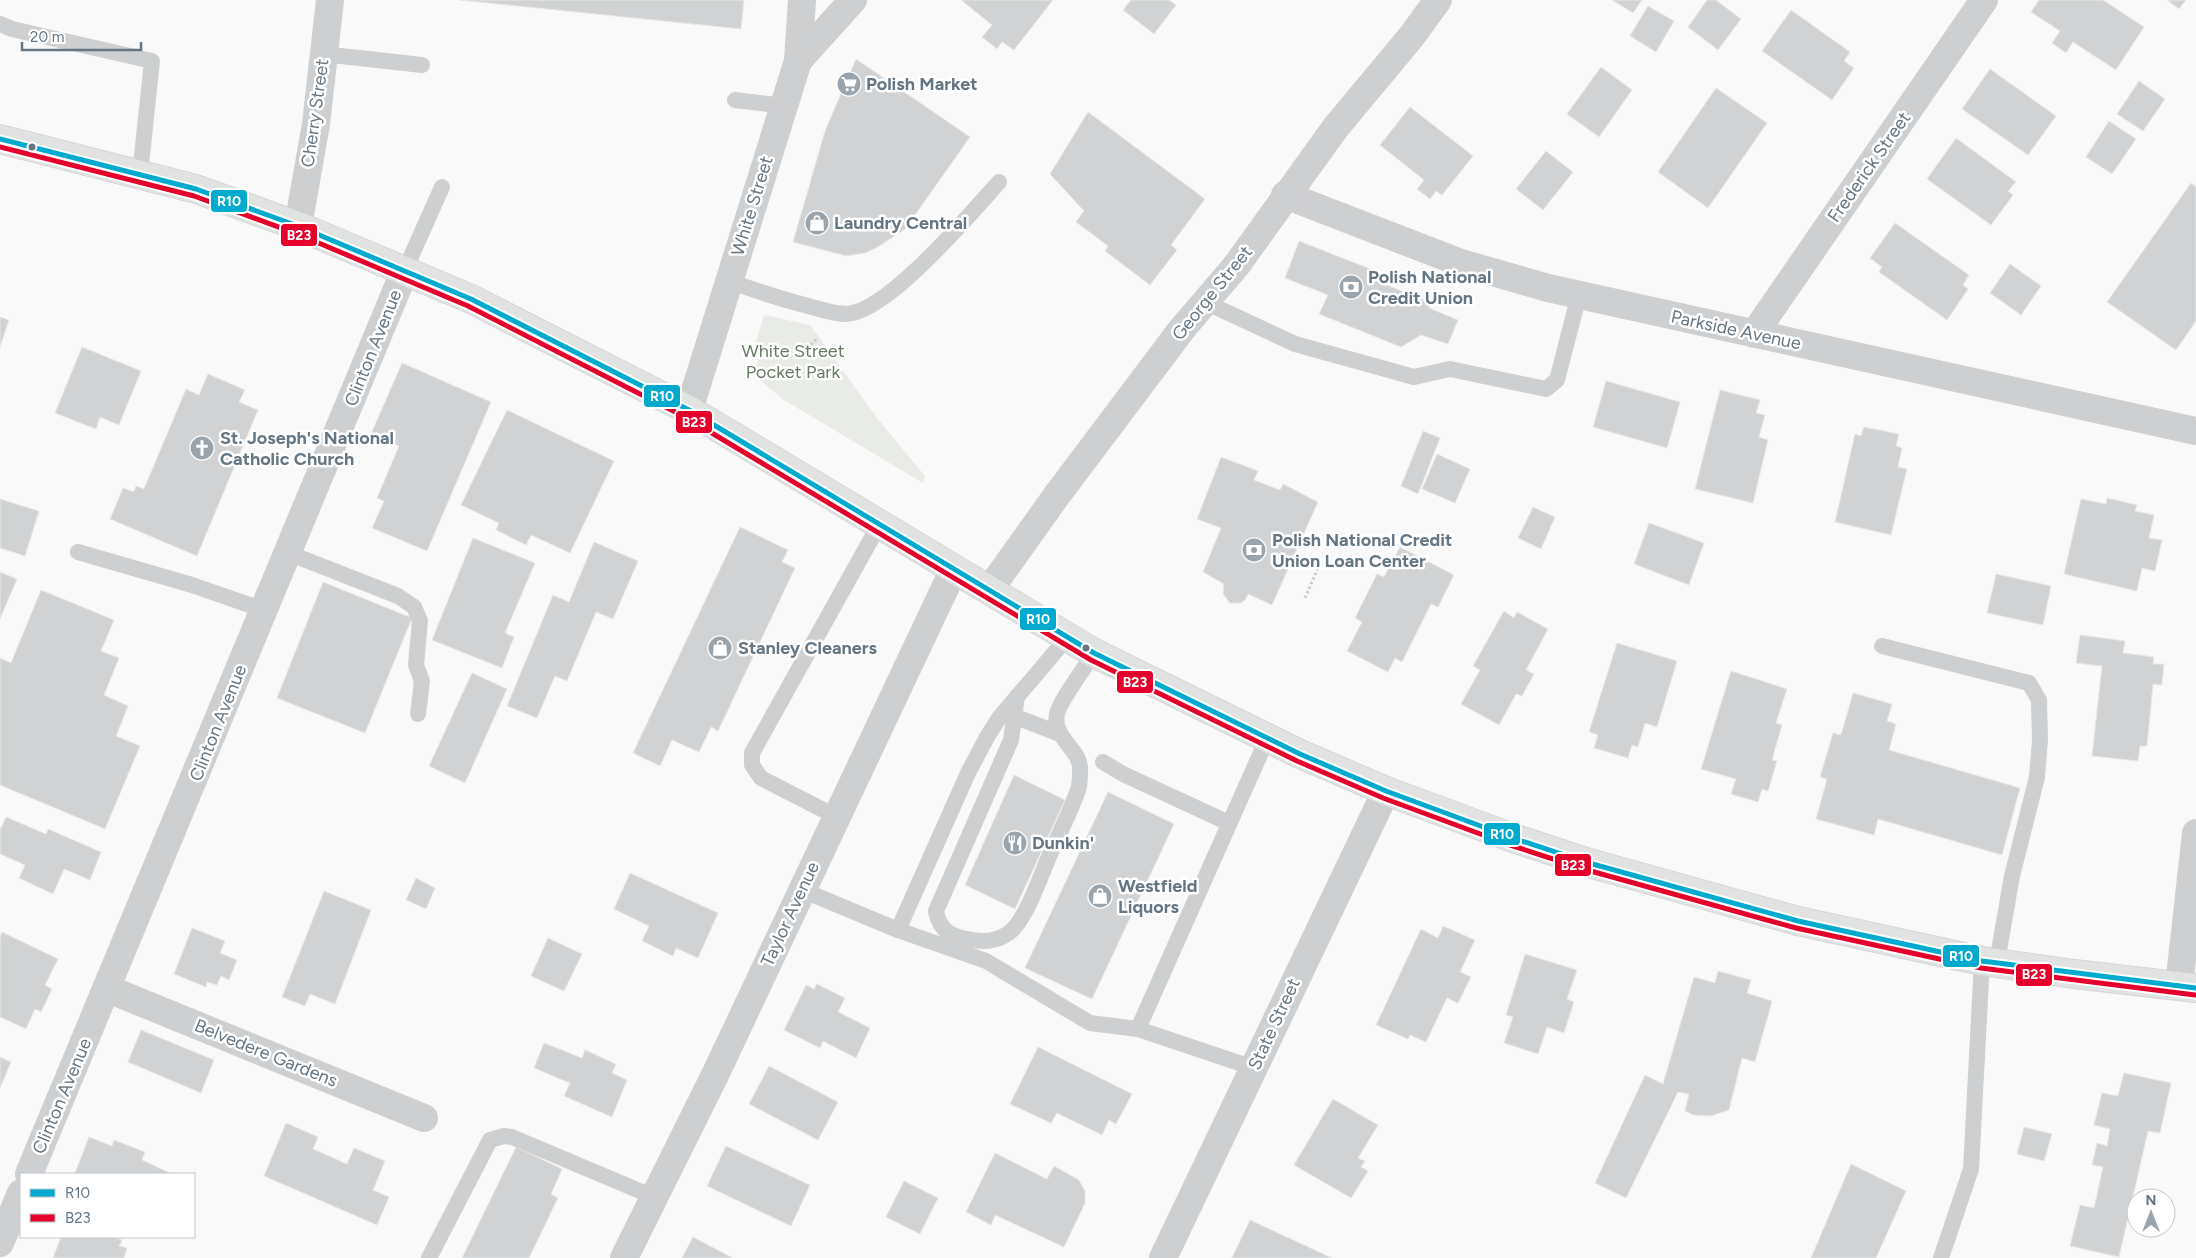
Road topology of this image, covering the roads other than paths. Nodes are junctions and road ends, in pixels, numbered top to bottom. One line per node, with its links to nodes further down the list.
1 (330, 0): 7 (street, Cherry Street)
2 (802, 0): 8 (street, White Street)
3 (853, 0): 8 (street)
4 (1438, 0): 16 (street, George Street)
5 (1984, 0): 22 (street, Frederick Street)
6 (0, 24): 13 (lane)
7 (323, 54): 9 (lane); 17 (street, Cherry Street)
8 (798, 61): 11 (street, White Street)
9 (422, 65)
10 (734, 100): 11 (lane)
11 (784, 106): 19 (street, White Street)
12 (0, 139): 13 (main road)
13 (140, 174): 17 (main road)
14 (999, 182): 19 (lane)
15 (442, 187): 18 (lane)
16 (1285, 195): 20 (street, Parkside Avenue); 21 (street, George Street)
17 (298, 226): 18 (main road)
18 (405, 270): 23 (main road); 27 (street, Clinton Avenue)
19 (729, 282): 23 (street, White Street)
20 (1579, 295): 21 (lane); 22 (street, Parkside Avenue)
21 (1205, 302): 29 (street, George Street)
22 (1754, 334): 24 (street, Parkside Avenue)
23 (689, 410): 25 (main road)
24 (2196, 430)
25 (879, 525): 28 (main road); 40 (lane)
26 (78, 552): 30 (lane)
27 (288, 553): 30 (street, Clinton Avenue); 34 (lane)
28 (954, 569): 29 (main road); 40 (street, Taylor Avenue)
29 (990, 590): 31 (main road)
30 (264, 610): 47 (street, Clinton Avenue)
31 (1066, 638): 33 (main road); 35 (lane)
32 (1882, 646): 45 (lane)
33 (1094, 653): 36 (lane); 37 (main road)
34 (418, 714)
35 (1009, 715): 36 (lane); 36 (lane); 44 (lane)
36 (1060, 734)
37 (1267, 738): 39 (main road); 41 (lane)
38 (1103, 762): 41 (lane)
39 (1386, 791): 45 (main road); 49 (street, State Street)
40 (837, 817): 43 (street, Taylor Avenue)
41 (1229, 823): 48 (lane)
42 (2196, 833): 46 (street)
43 (802, 890): 44 (lane); 53 (street, Taylor Avenue)
44 (898, 930): 48 (lane)
45 (1990, 962): 46 (main road); 58 (lane)
46 (2188, 987)
47 (108, 989): 50 (street, Belvedere Gardens); 51 (street, Clinton Avenue)
48 (1138, 1029): 49 (lane)
49 (1254, 1068): 57 (street, State Street)
50 (424, 1118)
51 (29, 1173)
52 (20, 1195): 54 (street)
53 (654, 1197): 55 (lane); 56 (street, Taylor Avenue)
54 (0, 1243)
55 (429, 1258)
56 (624, 1258)
57 (1163, 1258)
58 (1941, 1258)

